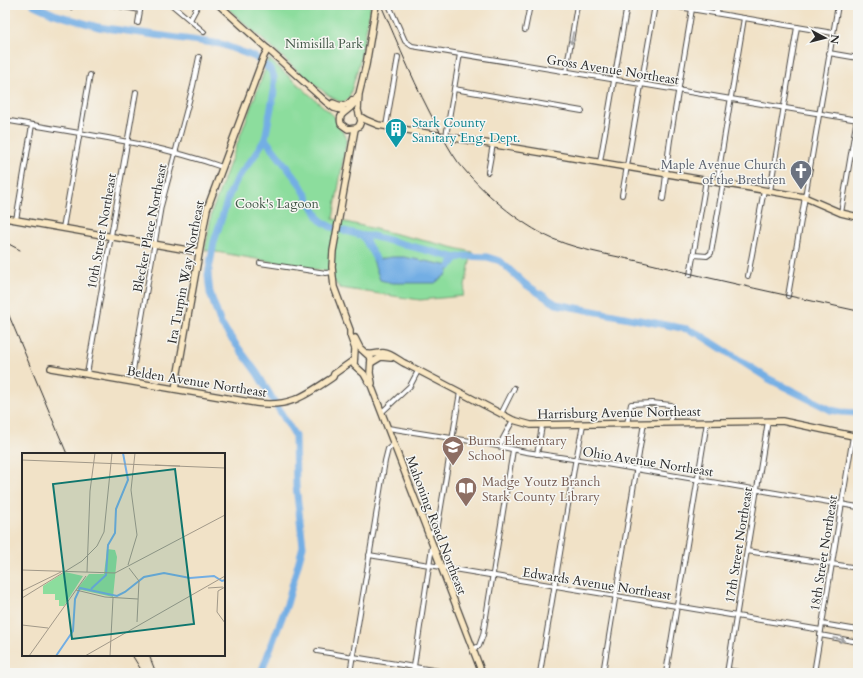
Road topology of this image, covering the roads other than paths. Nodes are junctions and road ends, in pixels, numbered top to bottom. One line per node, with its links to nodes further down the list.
1 (114, 5): 14 (street)
2 (172, 5): 18 (street)
3 (198, 5): 18 (street)
4 (219, 5): 24 (street)
5 (376, 5): 30 (street)
6 (389, 5): 26 (street, Gross Avenue Northeast)
7 (530, 5): 21 (street)
8 (577, 5): 31 (street, one-way to 31)
9 (627, 5): 33 (street)
10 (655, 5): 34 (street)
11 (667, 5): 15 (street)
12 (718, 5): 16 (street)
13 (838, 5): 23 (street)
14 (140, 7): 19 (street)
15 (692, 9): 16 (street); 37 (street)
16 (717, 13): 17 (street)
17 (744, 18): 20 (street); 40 (street)
18 (190, 20): 22 (street)
19 (138, 23)
20 (797, 27): 23 (street); 42 (street)
21 (526, 30)
22 (204, 32)
23 (833, 33): 25 (street)
24 (268, 49): 35 (street); 63 (street, Ira Turpin Way Northeast)
25 (829, 53): 29 (street); 46 (street)
26 (460, 54): 31 (street, Gross Avenue Northeast); 36 (street)
27 (199, 57): 61 (street, Blecker Place Northeast)
28 (398, 57): 53 (street)
29 (858, 58)
30 (366, 65): 35 (street); 39 (street)
31 (566, 72): 33 (street, Gross Avenue Northeast)
32 (90, 75): 56 (street)
33 (614, 79): 34 (street, Gross Avenue Northeast); 62 (street)
34 (641, 84): 37 (street, Gross Avenue Northeast); 64 (street)
35 (310, 88): 41 (street)
36 (454, 89): 44 (street); 57 (street)
37 (678, 90): 40 (street, Gross Avenue Northeast); 66 (street)
38 (136, 92): 58 (street, 10th Street Northeast)
39 (359, 94): 43 (street); 47 (street)
40 (731, 99): 42 (street, Gross Avenue Northeast); 68 (street)
41 (325, 101): 43 (street); 48 (street)
42 (784, 108): 46 (street, Gross Avenue Northeast); 70 (street)
43 (346, 110): 47 (street); 48 (street)
44 (582, 110)
45 (858, 112): 50 (street)
46 (819, 114): 50 (street, Gross Avenue Northeast); 72 (street)
47 (360, 115): 51 (street); 54 (street)
48 (340, 118): 55 (street)
49 (5, 120): 52 (street)
50 (857, 120): 74 (street)
51 (376, 124): 53 (street); 54 (street)
52 (32, 125): 56 (street); 77 (street)
53 (386, 126): 57 (street)
54 (357, 127): 55 (street); 60 (street)
55 (346, 129): 60 (street)
56 (79, 134): 58 (street); 78 (street)
57 (446, 136): 59 (street)
58 (127, 142): 61 (street); 79 (street, 10th Street Northeast)
59 (493, 144): 62 (street); 65 (street)
60 (351, 146): 84 (street)
61 (175, 152): 63 (street); 80 (street, Blecker Place Northeast)
62 (600, 162): 64 (street)
63 (222, 167): 81 (street, Ira Turpin Way Northeast)
64 (627, 167): 66 (street); 71 (street)
65 (488, 172)
66 (666, 173): 67 (street); 73 (street)
67 (706, 180): 68 (street); 82 (street)
68 (717, 182): 69 (street)
69 (723, 183): 70 (street); 82 (street)
70 (767, 190): 72 (street); 86 (street)
71 (622, 195)
72 (804, 197): 74 (street); 87 (street)
73 (663, 198)
74 (841, 212): 75 (street)
75 (858, 217)
76 (5, 218): 77 (street)
77 (16, 220): 78 (street)
78 (63, 228): 79 (street)
79 (111, 237): 80 (street); 96 (street, 10th Street Northeast)
80 (154, 244): 81 (street); 98 (street, Blecker Place Northeast)
81 (199, 252): 101 (street, Ira Turpin Way Northeast)
82 (694, 255): 85 (street)
83 (260, 263): 84 (street)
84 (332, 272): 88 (street)
85 (690, 275)
86 (748, 276)
87 (788, 296)
88 (350, 330): 89 (street); 90 (street)
89 (367, 353): 90 (street); 91 (street, Harrisburg Avenue Northeast); 92 (street)
90 (354, 358): 94 (street); 97 (street, Belden Avenue Northeast)
91 (395, 358): 92 (street); 95 (street, Harrisburg Avenue Northeast)
92 (371, 364): 94 (street); 99 (street, Mahoning Road Northeast)
93 (51, 368): 96 (street, Belden Avenue Northeast)
94 (358, 369): 97 (street, Belden Avenue Northeast); 99 (street, Mahoning Road Northeast)
95 (418, 371): 102 (street, Harrisburg Avenue Northeast); 103 (street)
96 (87, 374): 98 (street, Belden Avenue Northeast)
97 (333, 377): 101 (street, Belden Avenue Northeast)
98 (131, 382): 101 (street, Belden Avenue Northeast)
99 (371, 385): 103 (street, Mahoning Road Northeast)
100 (514, 388): 104 (street)
101 (175, 389)
102 (460, 392): 104 (street, Harrisburg Avenue Northeast); 115 (street)
103 (382, 412): 113 (street, Mahoning Road Northeast)
104 (501, 414): 105 (street, Harrisburg Avenue Northeast)
105 (513, 420): 112 (street, Harrisburg Avenue Northeast); 117 (street)
106 (768, 421): 107 (street, Harrisburg Avenue Northeast); 114 (street, Harrisburg Avenue Northeast); 123 (street, 17th Street Northeast)
107 (707, 422): 109 (street, Harrisburg Avenue Northeast); 122 (street)
108 (644, 423): 109 (street, Harrisburg Avenue Northeast); 110 (street, Harrisburg Avenue Northeast); 121 (street)
109 (671, 423): 110 (street)
110 (627, 424): 111 (street, Harrisburg Avenue Northeast)
111 (583, 425): 112 (street, Harrisburg Avenue Northeast); 120 (street)
112 (542, 426): 119 (street)
113 (388, 428): 115 (street, Ohio Avenue Northeast); 116 (street, Mahoning Road Northeast)
114 (856, 436): 124 (street, 18th Street Northeast)
115 (452, 438): 117 (street, Ohio Avenue Northeast); 126 (street)
116 (394, 444): 126 (street, Mahoning Road Northeast); 129 (street)
117 (499, 446): 118 (street, Ohio Avenue Northeast)
118 (514, 450): 119 (street, Ohio Avenue Northeast); 134 (street)
119 (537, 454): 120 (street, Ohio Avenue Northeast)
120 (576, 460): 121 (street, Ohio Avenue Northeast); 135 (street)
121 (637, 469): 122 (street, Ohio Avenue Northeast); 136 (street)
122 (698, 479): 123 (street, Ohio Avenue Northeast); 137 (street)
123 (757, 490): 124 (street, Ohio Avenue Northeast); 128 (street, 17th Street Northeast)
124 (842, 504): 125 (street, Ohio Avenue Northeast); 130 (street, 18th Street Northeast)
125 (858, 507)
126 (429, 534): 127 (street, Mahoning Road Northeast)
127 (433, 544): 131 (street); 132 (street, Mahoning Road Northeast)
128 (747, 550): 130 (street); 138 (street, 17th Street Northeast)
129 (369, 555): 131 (street, Edwards Avenue Northeast); 146 (street)
130 (832, 564): 133 (street); 139 (street, 18th Street Northeast)
131 (431, 566): 132 (street, Edwards Avenue Northeast); 147 (street)
132 (442, 567): 134 (street, Edwards Avenue Northeast); 144 (street, Mahoning Road Northeast)
133 (858, 568)
134 (493, 576): 135 (street, Edwards Avenue Northeast); 144 (street)
135 (554, 586): 136 (street, Edwards Avenue Northeast); 153 (street)
136 (616, 596): 137 (street, Edwards Avenue Northeast); 154 (street)
137 (676, 606): 138 (street, Edwards Avenue Northeast); 155 (street)
138 (736, 616): 140 (street, Edwards Avenue Northeast); 148 (street, 17th Street Northeast)
139 (822, 624): 140 (street, 18th Street Northeast); 141 (street)
140 (821, 630): 142 (street, 18th Street Northeast)
141 (858, 630)
142 (820, 635): 143 (street, one-way to 143); 157 (street, 18th Street Northeast)
143 (858, 642)
144 (473, 649): 152 (street, Mahoning Road Northeast)
145 (317, 650): 146 (street)
146 (353, 657): 147 (street); 149 (street)
147 (414, 667): 150 (street); 151 (street)
148 (727, 672): 156 (street)
149 (350, 673)
150 (413, 673)
151 (451, 673)
152 (482, 673)
153 (540, 673)
154 (603, 673)
155 (666, 673)
156 (744, 673)
157 (814, 673)

